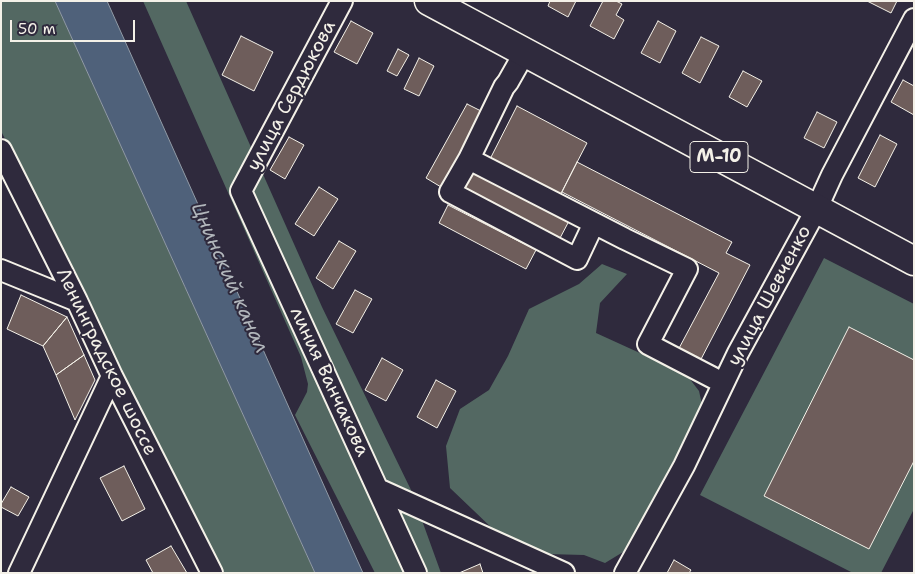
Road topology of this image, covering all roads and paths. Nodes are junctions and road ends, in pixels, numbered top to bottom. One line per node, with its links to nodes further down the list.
1 (342, 1): 7 (street, улица Сердюкова)
2 (429, 1): 4 (highway, М-10)
3 (914, 20): 8 (street, улица Шевченко)
4 (525, 52): 6 (street); 8 (highway, М-10)
5 (1, 150): 12 (street, Ленинградское шоссе)
6 (469, 159): 9 (street); 9 (street)
7 (241, 191): 15 (street, линия Ванчакова)
8 (816, 210): 10 (highway, М-10); 14 (street, улица Шевченко)
9 (594, 223): 14 (street)
10 (914, 261)
11 (1, 270): 12 (street)
12 (77, 301): 13 (street, Ленинградское шоссе)
13 (112, 376): 16 (street); 17 (street, Ленинградское шоссе)
14 (724, 383): 20 (street, улица Шевченко)
15 (378, 489): 18 (street, линия Ванчакова); 19 (street)
16 (19, 573)
17 (212, 573)
18 (416, 573)
19 (564, 573)
20 (625, 573)

